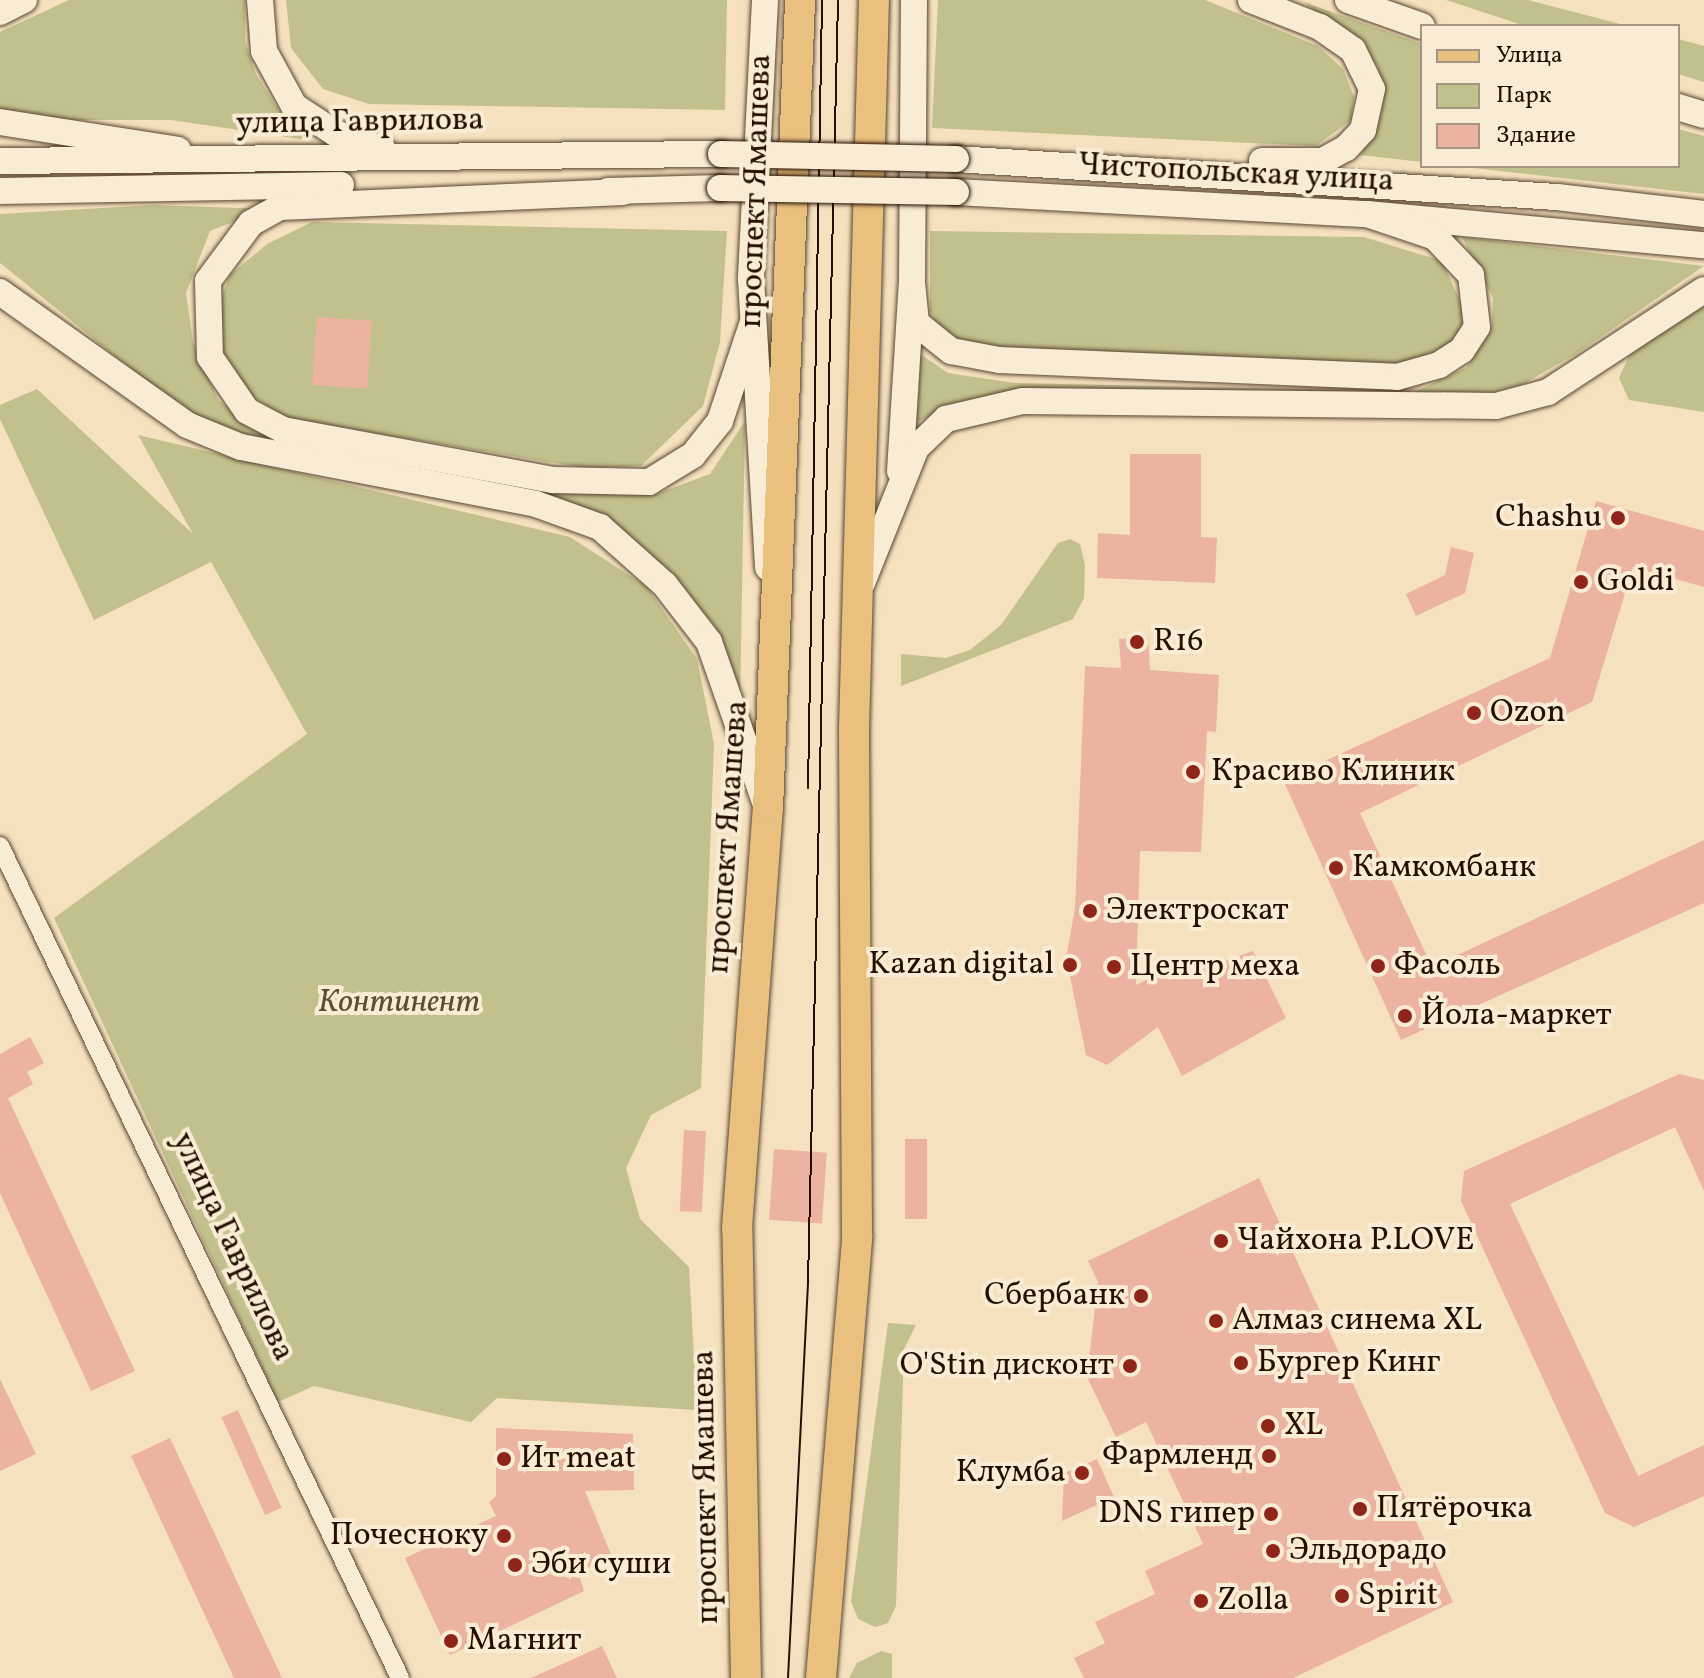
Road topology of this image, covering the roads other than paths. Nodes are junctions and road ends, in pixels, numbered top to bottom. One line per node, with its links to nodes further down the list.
1 (24, 0): 10 (main road)
2 (260, 0): 16 (main road)
3 (765, 0): 30 (main road)
4 (800, 0): 33 (main road, проспект Ямашева)
5 (874, 0): 32 (main road)
6 (914, 0): 12 (main road)
7 (924, 0): 12 (main road)
8 (1251, 0): 20 (main road)
9 (1348, 0): 11 (main road)
10 (0, 12)
11 (1420, 25)
12 (918, 28): 27 (main road)
13 (1680, 108): 14 (main road)
14 (1704, 115)
15 (0, 122): 17 (main road)
16 (402, 157): 17 (main road, улица Гаврилова); 18 (main road, улица Гаврилова, bridge)
17 (213, 159): 19 (main road, улица Гаврилова)
18 (956, 159): 20 (main road, Чистопольская улица)
19 (0, 161)
20 (1066, 163): 25 (main road, Чистопольская улица)
21 (720, 188): 23 (main road, улица Гаврилова); 24 (main road, Чистопольская улица, bridge)
22 (0, 191): 23 (main road, улица Гаврилова)
23 (623, 192): 30 (main road)
24 (1367, 214): 26 (main road, Чистопольская улица); 27 (main road)
25 (1704, 214)
26 (1704, 245)
27 (912, 282): 31 (main road)
28 (1704, 290): 31 (main road)
29 (0, 292): 34 (main road)
30 (752, 325): 33 (main road)
31 (899, 483): 32 (main road)
32 (858, 594): 38 (main road)
33 (776, 640): 34 (main road, проспект Ямашева)
34 (768, 809): 37 (main road, проспект Ямашева)
35 (0, 846): 36 (street, улица Гаврилова)
36 (400, 1678)
37 (746, 1678)
38 (821, 1678)

